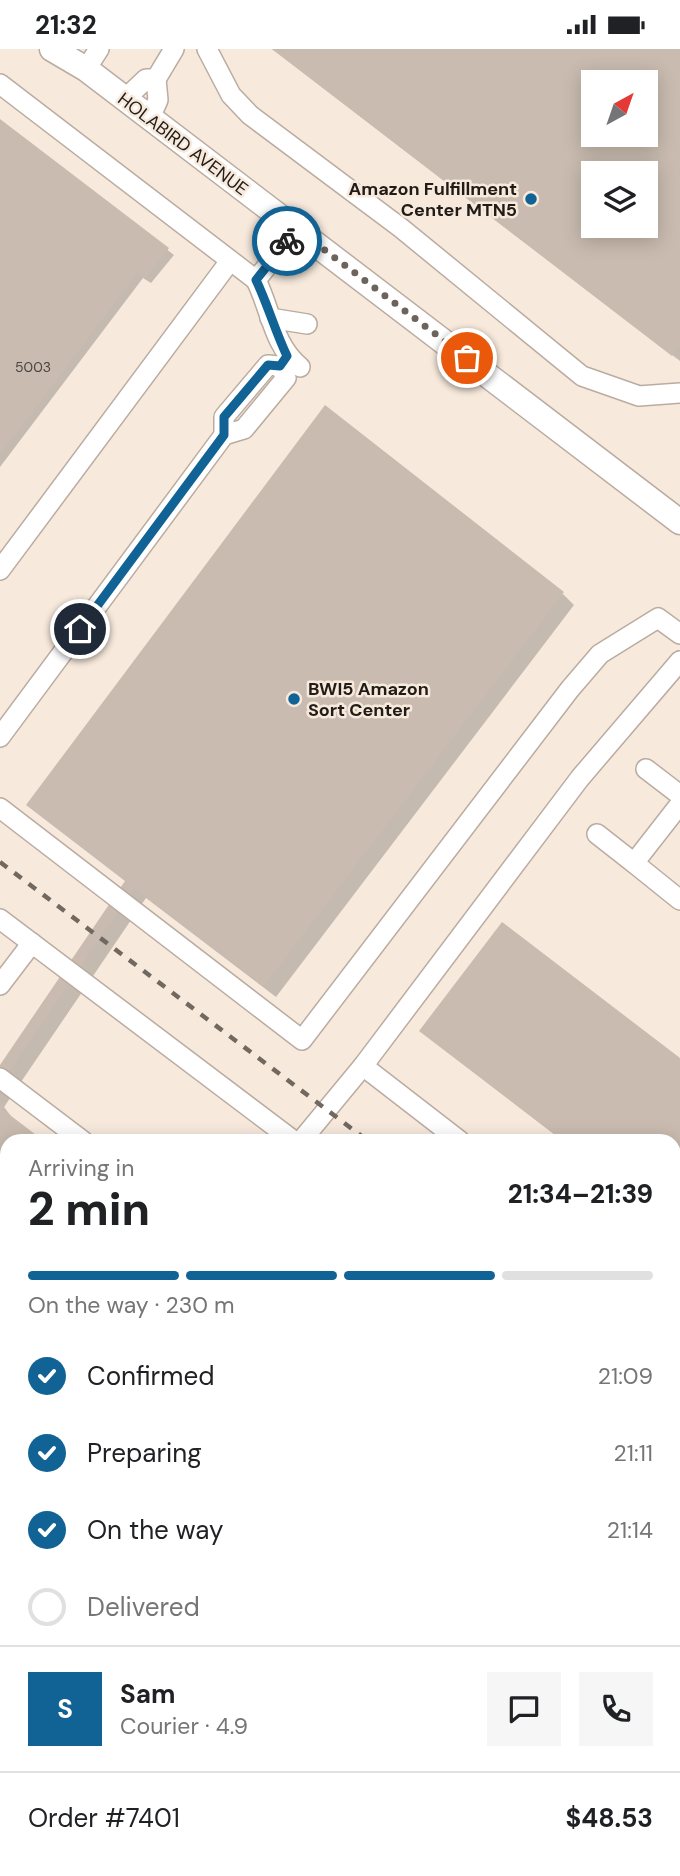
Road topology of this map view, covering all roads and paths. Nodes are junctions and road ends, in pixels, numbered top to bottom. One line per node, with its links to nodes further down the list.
1 (52, 49): 5 (main road, HOLABIRD AVENUE)
2 (64, 49): 5 (main road)
3 (174, 49): 6 (lane)
4 (207, 49): 15 (lane)
5 (92, 59): 8 (main road, HOLABIRD AVENUE)
6 (156, 79): 8 (lane); 9 (lane)
7 (0, 84): 11 (lane)
8 (125, 99): 9 (main road, HOLABIRD AVENUE)
9 (150, 118): 10 (main road, HOLABIRD AVENUE)
10 (297, 229): 12 (lane); 16 (main road, HOLABIRD AVENUE)
11 (230, 261): 12 (lane); 17 (lane)
12 (256, 280): 13 (lane)
13 (270, 318): 14 (lane); 20 (lane)
14 (307, 324)
15 (680, 393)
16 (680, 522)
17 (0, 570)
18 (680, 634): 24 (lane)
19 (680, 661): 31 (lane)
20 (0, 737)
21 (646, 769): 22 (lane)
22 (680, 795)
23 (680, 804): 26 (lane)
24 (0, 808)
25 (597, 834): 26 (lane)
26 (634, 863): 27 (lane)
27 (680, 900)
28 (0, 919): 29 (lane)
29 (32, 943): 30 (lane); 34 (lane)
30 (0, 985)
31 (363, 1066): 35 (lane); 36 (lane)
32 (0, 1078): 33 (lane)
33 (74, 1134)
34 (285, 1134)
35 (307, 1134)
36 (451, 1134)

